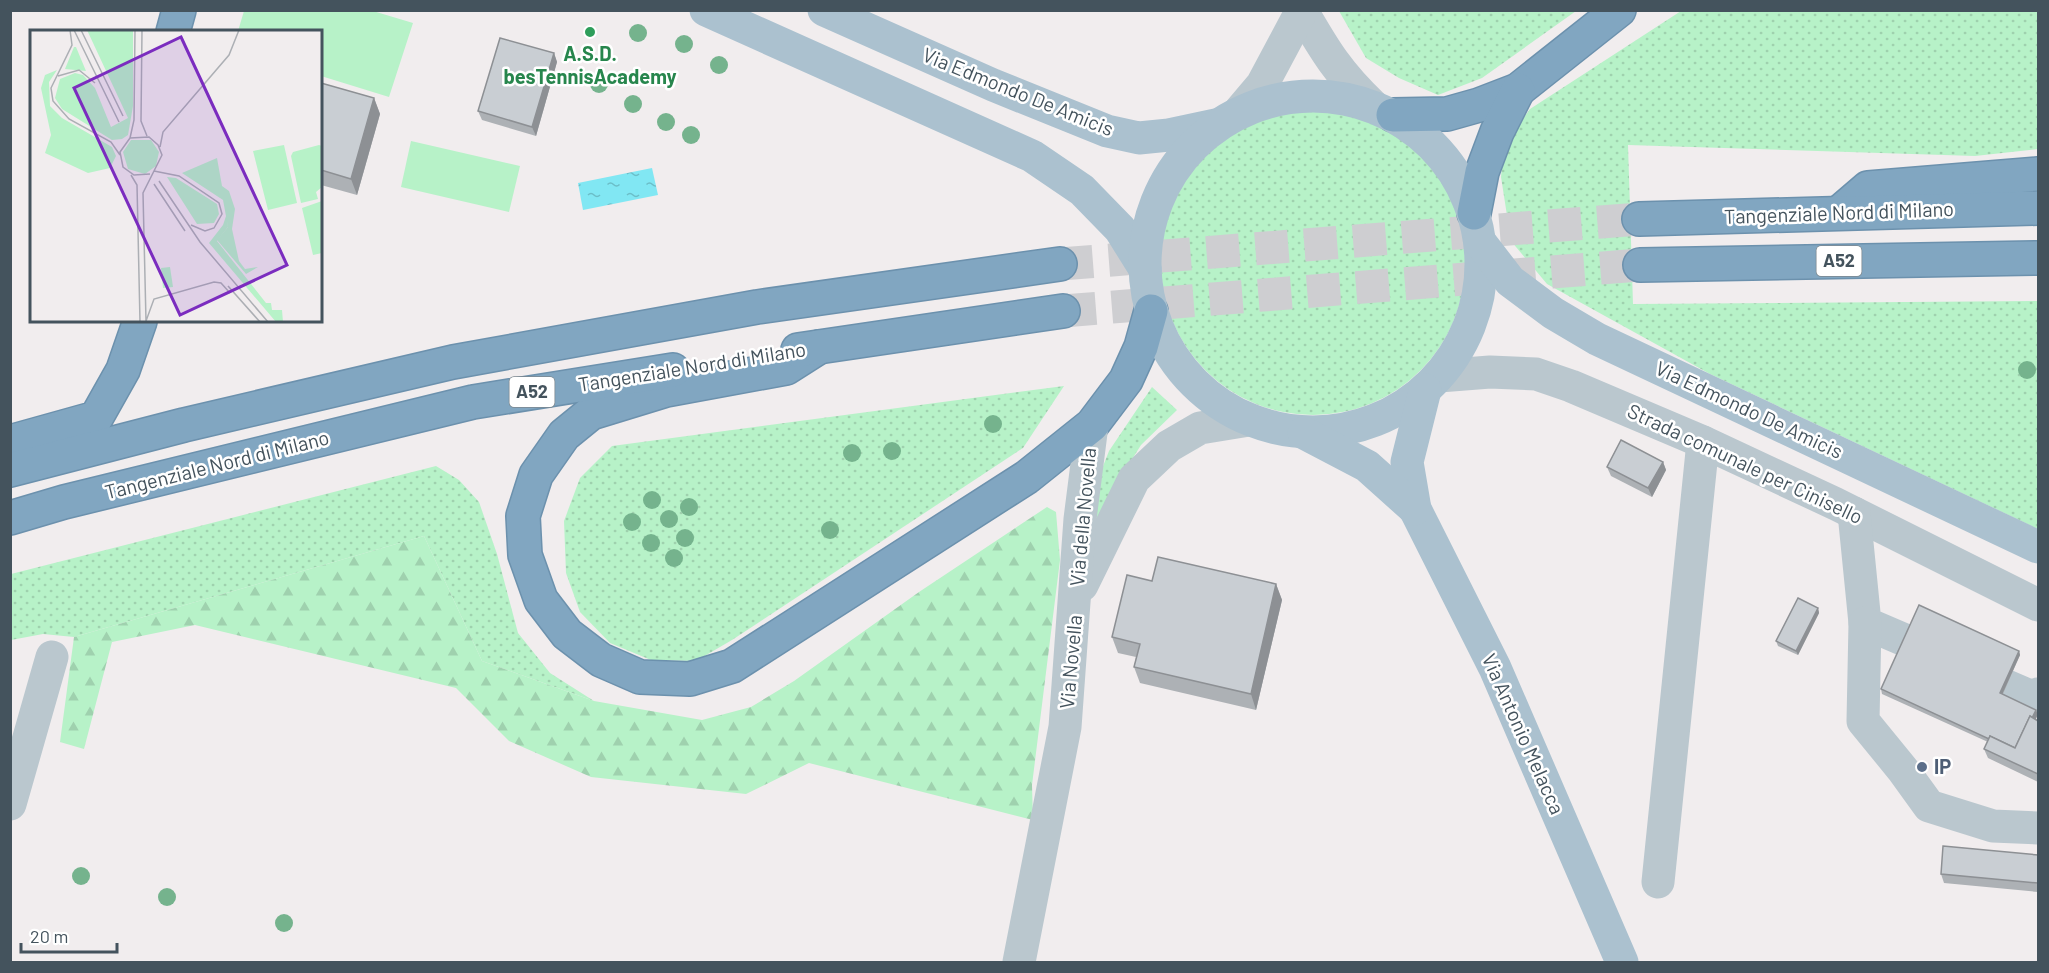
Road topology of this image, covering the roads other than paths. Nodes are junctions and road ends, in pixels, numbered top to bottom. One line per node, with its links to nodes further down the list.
1 (179, 10): 6 (highway)
2 (706, 10): 18 (main road)
3 (824, 10): 9 (main road, Via Edmondo De Amicis)
4 (1619, 10): 7 (highway)
5 (1302, 11): 8 (street); 9 (street)
6 (174, 30)
7 (1518, 90): 8 (highway); 14 (highway)
8 (1383, 110): 9 (main road, Via Edmondo De Amicis); 14 (main road, Via Edmondo De Amicis)
9 (1229, 118): 18 (main road)
10 (2038, 174): 12 (highway)
11 (2038, 208): 12 (highway, Tangenziale Nord di Milano)
12 (1840, 212): 13 (highway, Tangenziale Nord di Milano)
13 (1639, 219)
14 (1477, 228): 23 (main road); 33 (main road, Via Edmondo De Amicis)
15 (2036, 258): 17 (highway, A52)
16 (1060, 264): 29 (highway, A52)
17 (1640, 265)
18 (1145, 269): 20 (main road)
19 (1063, 311): 22 (highway, Tangenziale Nord di Milano / A52)
20 (1151, 311): 24 (main road); 25 (highway)
21 (140, 322): 27 (highway)
22 (819, 347): 25 (highway); 32 (highway, Tangenziale Nord di Milano / A52)
23 (1432, 383): 26 (main road); 28 (street, Strada comunale per Cinisello); 30 (main road, Via Antonio Melacca)
24 (1249, 420): 26 (main road); 34 (street, Via della Novella)
25 (1092, 424): 34 (street, Via della Novella)
26 (1303, 433): 30 (main road, Via Antonio Melacca)
27 (10, 442)
28 (1703, 442): 31 (street, Strada comunale per Cinisello); 43 (street)
29 (10, 470)
30 (1415, 509): 45 (main road, Via Antonio Melacca)
31 (1854, 513): 35 (street, Strada comunale per Cinisello); 36 (street)
32 (10, 518)
33 (2038, 547)
34 (1076, 597): 44 (street, Via Novella)
35 (2038, 605)
36 (1865, 623): 37 (street); 42 (street)
37 (1907, 641)
38 (52, 657): 41 (street)
39 (2007, 686): 40 (street)
40 (2038, 694)
41 (10, 804)
42 (2038, 828)
43 (1658, 882)
44 (1019, 963)
45 (1622, 963)

